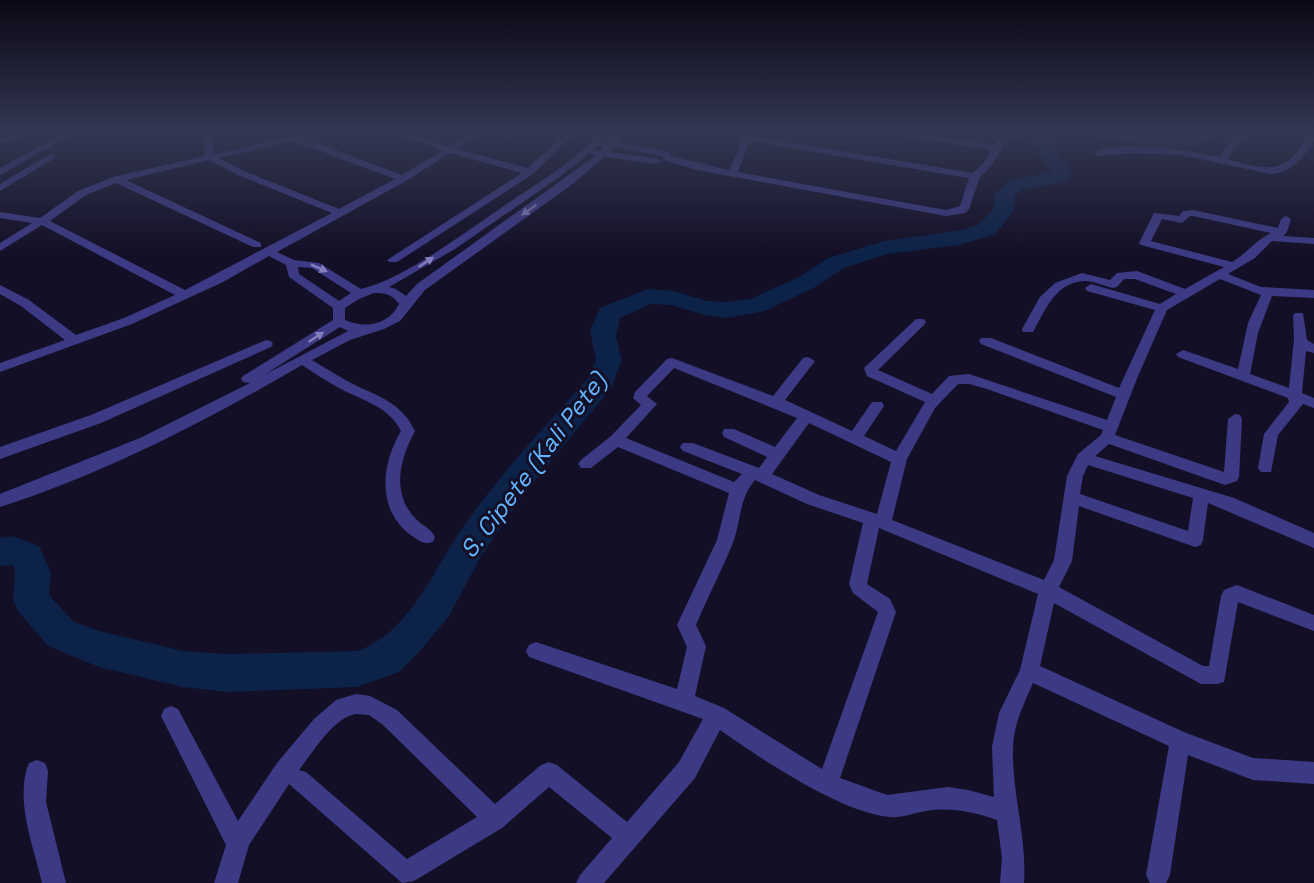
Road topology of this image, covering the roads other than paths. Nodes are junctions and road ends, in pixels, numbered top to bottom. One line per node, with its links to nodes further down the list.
1 (25, 173): 15 (street)
2 (141, 173): 13 (street)
3 (242, 173): 16 (street)
4 (388, 173): 14 (street)
5 (412, 173): 14 (street)
6 (528, 173): 26 (street)
7 (556, 173): 32 (street, one-way to 7)
8 (579, 173): 38 (street, one-way to 38)
9 (733, 173): 12 (street)
10 (960, 173): 12 (street)
11 (978, 173): 12 (street)
12 (975, 176)
13 (116, 179): 19 (street); 23 (street)
14 (403, 179): 16 (street)
15 (0, 188)
16 (340, 213): 25 (street)
17 (0, 215): 19 (street)
18 (1286, 219): 20 (street)
19 (42, 221): 24 (street); 37 (street)
20 (1282, 232): 21 (street); 28 (street)
21 (1269, 238): 22 (street); 28 (street)
22 (1314, 241)
23 (257, 245)
24 (0, 248)
25 (269, 252): 27 (street); 37 (street)
26 (393, 260)
27 (292, 263): 34 (street, one-way to 34); 40 (street)
28 (1234, 266): 29 (street)
29 (1218, 274): 33 (street); 35 (street)
30 (1074, 282): 35 (street); 39 (street); 44 (street)
31 (0, 289): 45 (street)
32 (374, 290): 34 (street); 38 (street)
33 (1268, 292): 36 (street); 54 (street)
34 (359, 293): 40 (street)
35 (1186, 294): 39 (street)
36 (1314, 294)
37 (185, 295): 45 (street)
38 (405, 304): 43 (street)
39 (1162, 308): 55 (street)
40 (339, 315): 43 (street); 76 (street, one-way to 40)
41 (1299, 316): 47 (street)
42 (920, 322): 57 (street)
43 (367, 329): 51 (street)
44 (1028, 330)
45 (75, 341): 53 (street)
46 (986, 341): 55 (street)
47 (1299, 342): 49 (street); 56 (street)
48 (266, 344): 68 (street)
49 (1314, 349)
50 (1183, 354): 54 (street)
51 (303, 360): 79 (street); 81 (street)
52 (808, 361): 58 (street)
53 (0, 368)
54 (1243, 376): 56 (street)
55 (1124, 394): 64 (street)
56 (1295, 397): 59 (street); 73 (street)
57 (934, 400): 64 (street); 71 (street)
58 (776, 402): 61 (street); 66 (street)
59 (1314, 403)
60 (877, 406): 65 (street)
61 (807, 417): 65 (street); 69 (street)
62 (1235, 419): 64 (street)
63 (729, 433): 69 (street)
64 (1109, 433): 70 (street)
65 (854, 438): 71 (street)
66 (616, 440): 72 (street); 75 (street)
67 (688, 447): 74 (street)
68 (0, 453)
69 (777, 455): 74 (street)
70 (1083, 458): 77 (street); 78 (street)
71 (899, 459): 80 (street)
72 (586, 464)
73 (1266, 468)
74 (757, 475): 75 (street); 80 (street)
75 (737, 490): 87 (street)
76 (0, 492)
77 (1201, 496): 78 (street); 82 (street)
78 (1073, 498): 83 (street)
79 (0, 501)
80 (877, 522): 83 (street); 94 (street)
81 (427, 537)
82 (1314, 541)
83 (1048, 590): 84 (street); 86 (street)
84 (1314, 623)
85 (536, 651): 87 (street)
86 (1029, 671): 90 (street); 95 (street)
87 (684, 701): 88 (street)
88 (717, 715): 94 (street); 97 (street)
89 (171, 716): 98 (street)
90 (1179, 741): 92 (street); 99 (street)
91 (37, 771): 100 (street)
92 (1314, 773)
93 (298, 780): 96 (street)
94 (828, 783): 95 (street)
95 (1007, 813): 103 (street)
96 (494, 820): 97 (street); 98 (street)
97 (627, 836): 102 (street)
98 (238, 845): 101 (street)
99 (1158, 875)
100 (54, 883)
101 (226, 883)
102 (588, 883)
103 (1012, 883)

